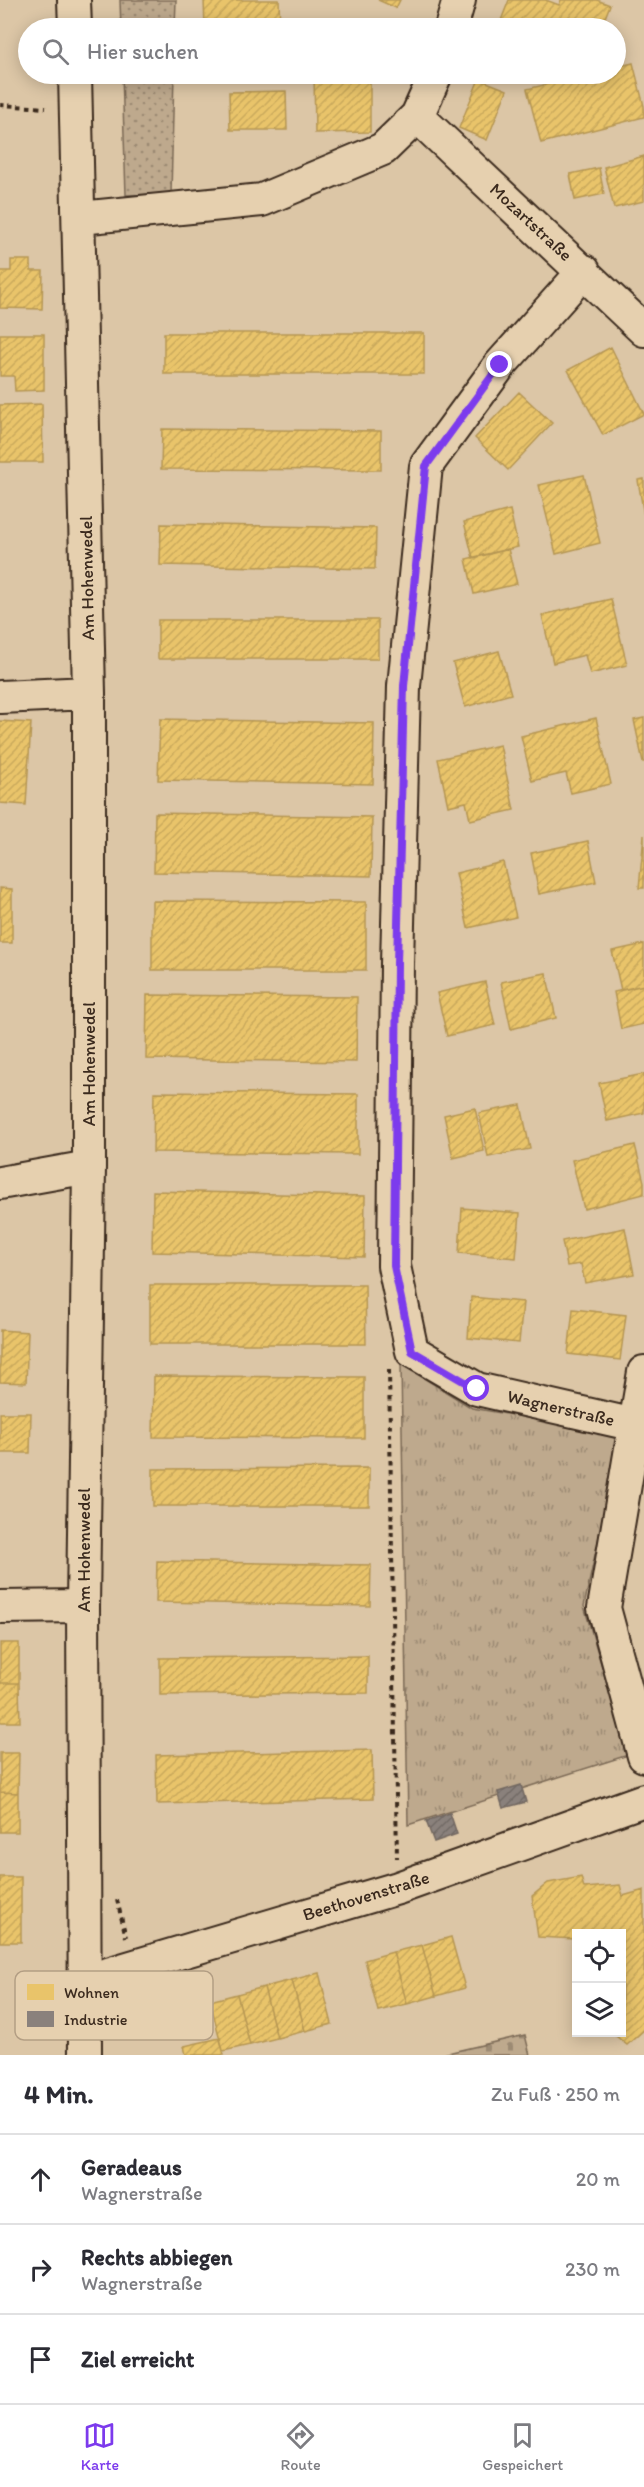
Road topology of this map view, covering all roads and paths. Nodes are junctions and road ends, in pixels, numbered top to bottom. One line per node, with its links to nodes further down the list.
1 (75, 0): 3 (street)
2 (459, 0): 4 (street)
3 (75, 18)
4 (454, 18)
5 (431, 84): 8 (street)
6 (75, 86): 7 (path); 9 (street, Am Hohenwedel)
7 (0, 105)
8 (417, 116): 9 (street); 10 (street, Mozartstraße)
9 (80, 218): 12 (street, Am Hohenwedel)
10 (584, 270): 11 (street, Mozartstraße); 16 (street, Wagnerstraße)
11 (644, 330)
12 (89, 693): 13 (street); 14 (street, Am Hohenwedel)
13 (0, 697)
14 (89, 1167): 15 (street); 19 (street, Am Hohenwedel)
15 (0, 1183)
16 (407, 1324): 18 (street, Wagnerstraße); 23 (path)
17 (644, 1372): 18 (street)
18 (640, 1424): 21 (street)
19 (83, 1606): 20 (street); 24 (street, Am Hohenwedel)
20 (0, 1607)
21 (644, 1756)
22 (644, 1800): 23 (street, Beethovenstraße)
23 (398, 1888): 25 (street, Beethovenstraße)
24 (84, 1971)
25 (118, 1971)
26 (85, 2040): 27 (street, Am Hohenwedel)
27 (85, 2055)

